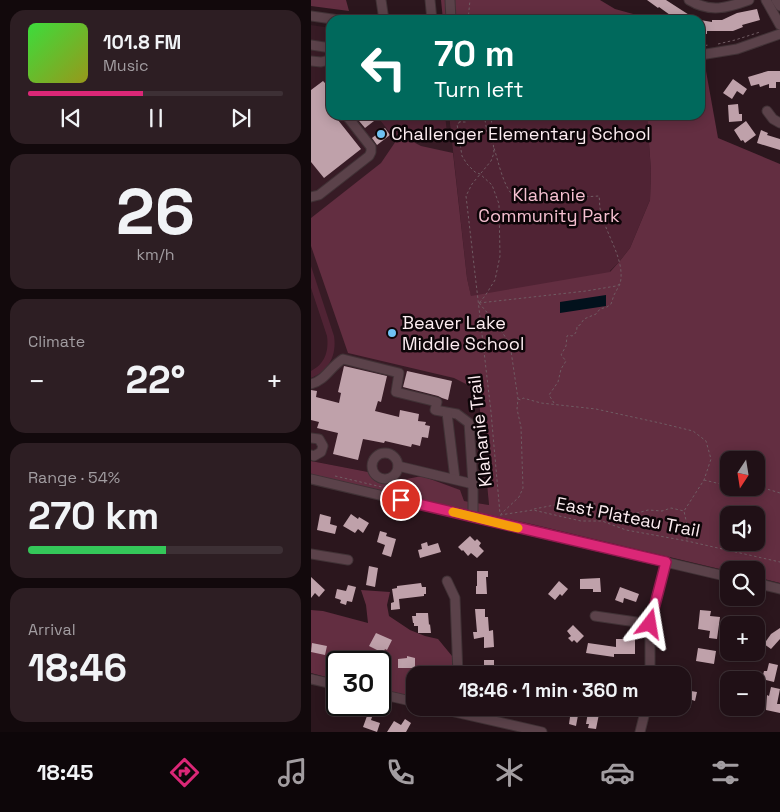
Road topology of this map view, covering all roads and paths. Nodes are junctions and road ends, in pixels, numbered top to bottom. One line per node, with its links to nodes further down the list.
1 (381, 0): 10 (street)
2 (430, 0): 11 (street)
3 (450, 0): 12 (street)
4 (470, 0): 13 (path)
5 (689, 0): 6 (street)
6 (749, 0)
7 (766, 0): 16 (street)
8 (776, 0): 9 (street)
9 (780, 6)
10 (383, 15)
11 (432, 15)
12 (451, 15)
13 (468, 15)
14 (311, 16): 15 (street)
15 (326, 18)
16 (780, 25)
17 (760, 32): 20 (path)
18 (780, 34): 22 (street)
19 (311, 45): 21 (street)
20 (705, 46)
21 (326, 47)
22 (705, 54)
23 (311, 61): 24 (street)
24 (326, 61)
25 (767, 111): 30 (street)
26 (350, 120): 33 (street)
27 (483, 120): 31 (path)
28 (491, 120): 31 (path, Klahanie Trail)
29 (460, 122): 32 (path)
30 (780, 123)
31 (493, 146): 32 (path, Klahanie Trail); 34 (path)
32 (480, 174): 35 (path, Klahanie Trail); 35 (path)
33 (311, 197)
34 (619, 284): 35 (path); 38 (path)
35 (478, 303): 37 (path); 52 (path, Klahanie Trail)
36 (311, 384): 39 (street)
37 (518, 399): 38 (path); 52 (path)
38 (554, 403): 45 (path)
39 (447, 413): 44 (street); 46 (street)
40 (311, 438): 41 (street)
41 (311, 455)
42 (398, 466): 44 (street)
43 (311, 479): 53 (street)
44 (455, 480): 46 (street)
45 (704, 480): 47 (path); 51 (path)
46 (473, 484): 53 (street)
47 (720, 484)
48 (765, 489): 49 (path)
49 (780, 493)
50 (533, 510): 51 (path); 52 (path, East Plateau Trail); 54 (path, East Plateau Trail)
51 (683, 510): 54 (path)
52 (500, 514)
53 (473, 517): 57 (street)
54 (687, 541): 58 (path, East Plateau Trail)
55 (311, 554): 56 (street)
56 (348, 560)
57 (666, 562): 59 (street); 64 (street)
58 (780, 562)
59 (720, 575)
60 (447, 581): 65 (street)
61 (765, 585): 62 (street)
62 (780, 589)
63 (595, 616): 64 (street)
64 (650, 624): 66 (street)
65 (458, 666)
66 (650, 666)
67 (311, 679): 68 (street)
68 (326, 682)
69 (391, 697): 70 (street)
70 (406, 700)
71 (475, 716): 73 (street)
72 (644, 716): 75 (street)
73 (504, 728): 74 (street)
74 (542, 732)
75 (640, 732)

